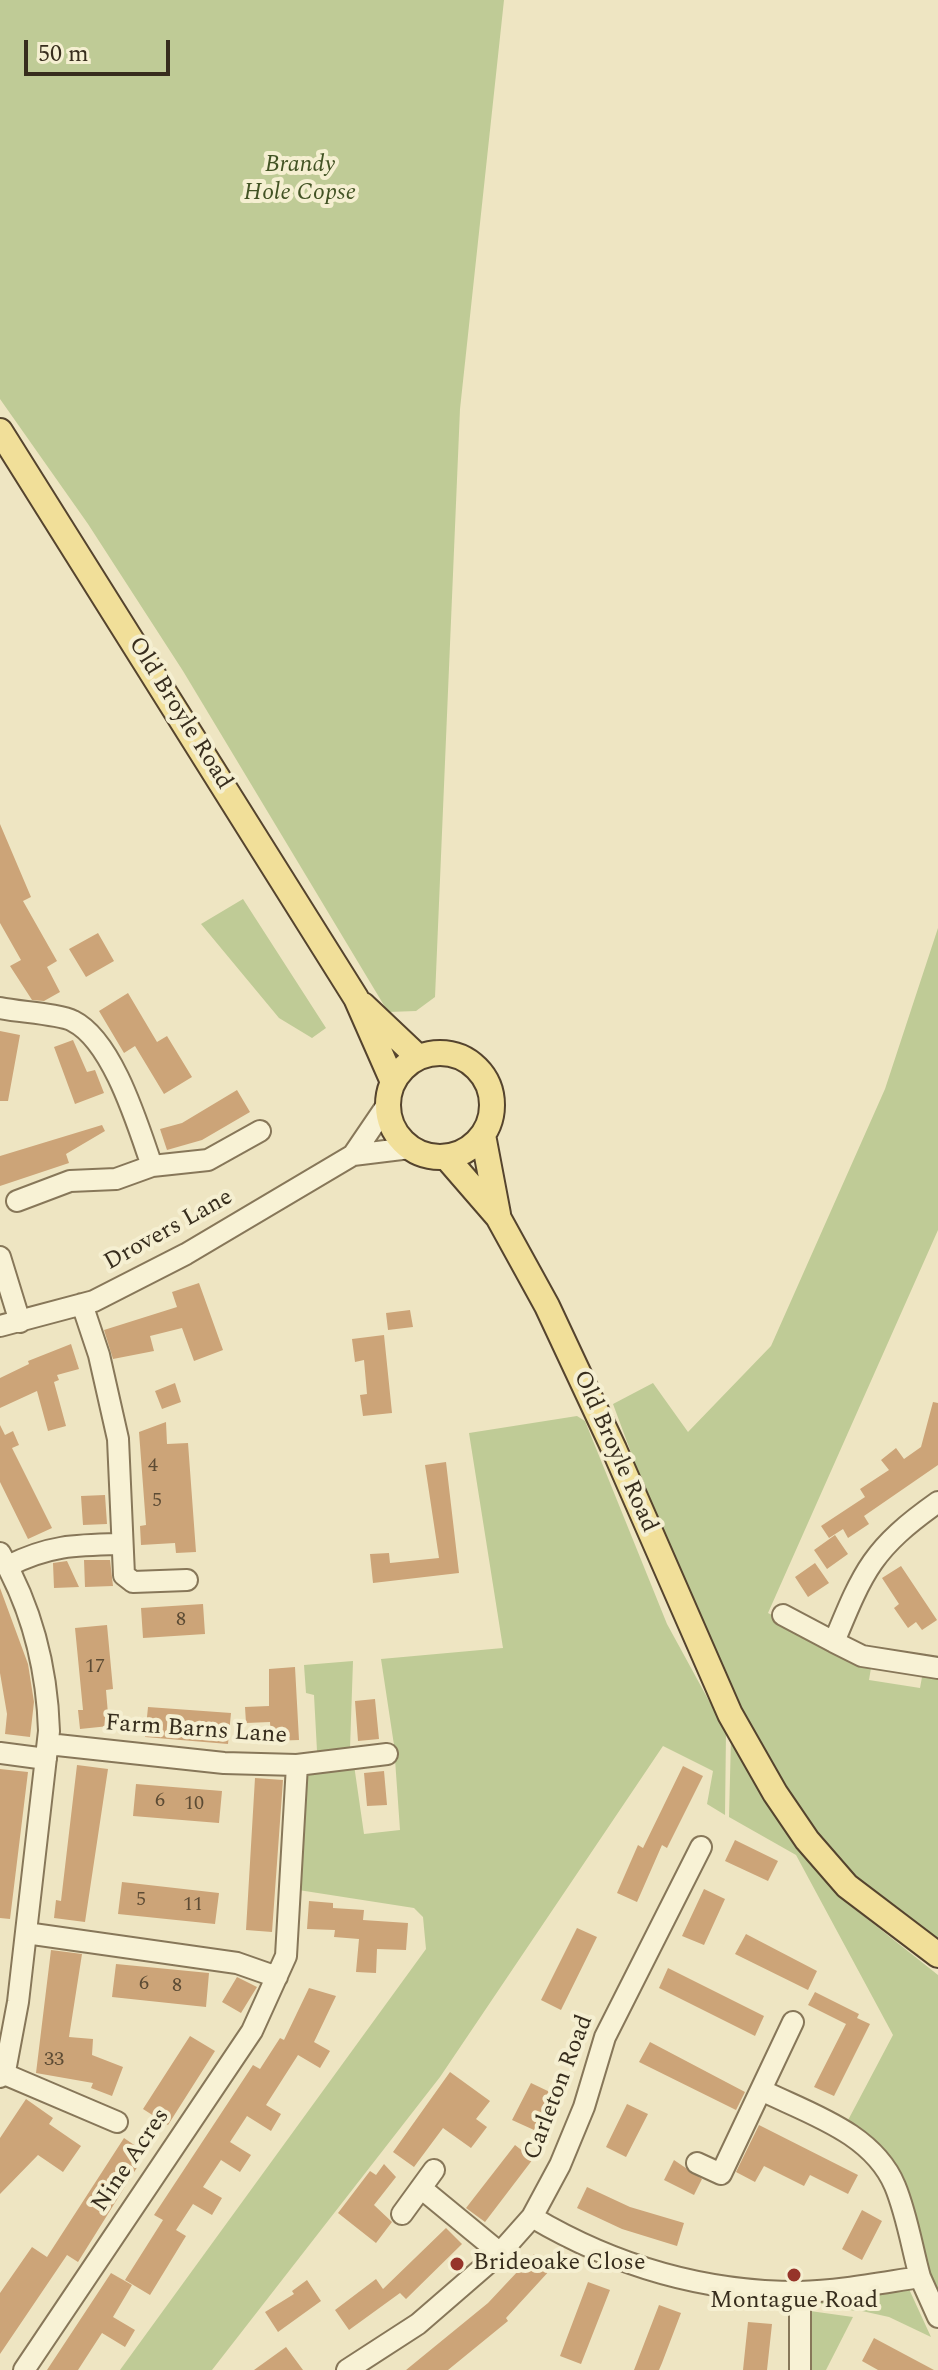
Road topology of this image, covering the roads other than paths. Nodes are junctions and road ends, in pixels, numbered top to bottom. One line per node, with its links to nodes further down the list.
1 (0, 431): 2 (main road, Old Broyle Road)
2 (356, 998): 4 (main road, Old Broyle Road); 5 (main road, Old Broyle Road)
3 (0, 1008): 11 (street)
4 (418, 1057): 5 (main road); 7 (main road)
5 (390, 1093): 8 (main road); 9 (street, Drovers Lane)
6 (260, 1131): 11 (street)
7 (483, 1135): 10 (main road); 13 (main road, Old Broyle Road)
8 (410, 1148): 9 (street, Drovers Lane); 10 (main road)
9 (353, 1155): 15 (street, Drovers Lane)
10 (446, 1157): 13 (main road, Old Broyle Road)
11 (152, 1166): 12 (street)
12 (17, 1201)
13 (498, 1217): 30 (main road, Old Broyle Road)
14 (0, 1257): 16 (street)
15 (82, 1304): 16 (street, Drovers Lane); 18 (street)
16 (10, 1324)
17 (938, 1502): 22 (street)
18 (122, 1544): 19 (street); 20 (street)
19 (4, 1560): 24 (street)
20 (187, 1580)
21 (783, 1615): 22 (street)
22 (834, 1642): 23 (street)
23 (938, 1668)
24 (47, 1751): 25 (street, Farm Barns Lane); 27 (street, Farm Barns Lane); 29 (street)
25 (0, 1753)
26 (387, 1754): 27 (street, Farm Barns Lane)
27 (297, 1765): 31 (street, Nine Acres)
28 (702, 1857): 40 (street, Carleton Road)
29 (26, 1933): 31 (street); 33 (street)
30 (938, 1955)
31 (277, 1977): 45 (street, Nine Acres)
32 (793, 2022): 34 (street)
33 (1, 2075): 35 (street)
34 (761, 2090): 36 (street); 42 (street)
35 (117, 2122)
36 (697, 2163)
37 (434, 2170): 38 (street)
38 (421, 2188): 39 (street); 41 (street)
39 (402, 2214)
40 (532, 2217): 41 (street, Carleton Road); 43 (street)
41 (500, 2253): 46 (street, Carleton Road)
42 (920, 2277): 43 (street); 44 (street)
43 (800, 2292): 47 (street)
44 (938, 2317)
45 (24, 2370)
46 (347, 2370)
47 (800, 2370)

